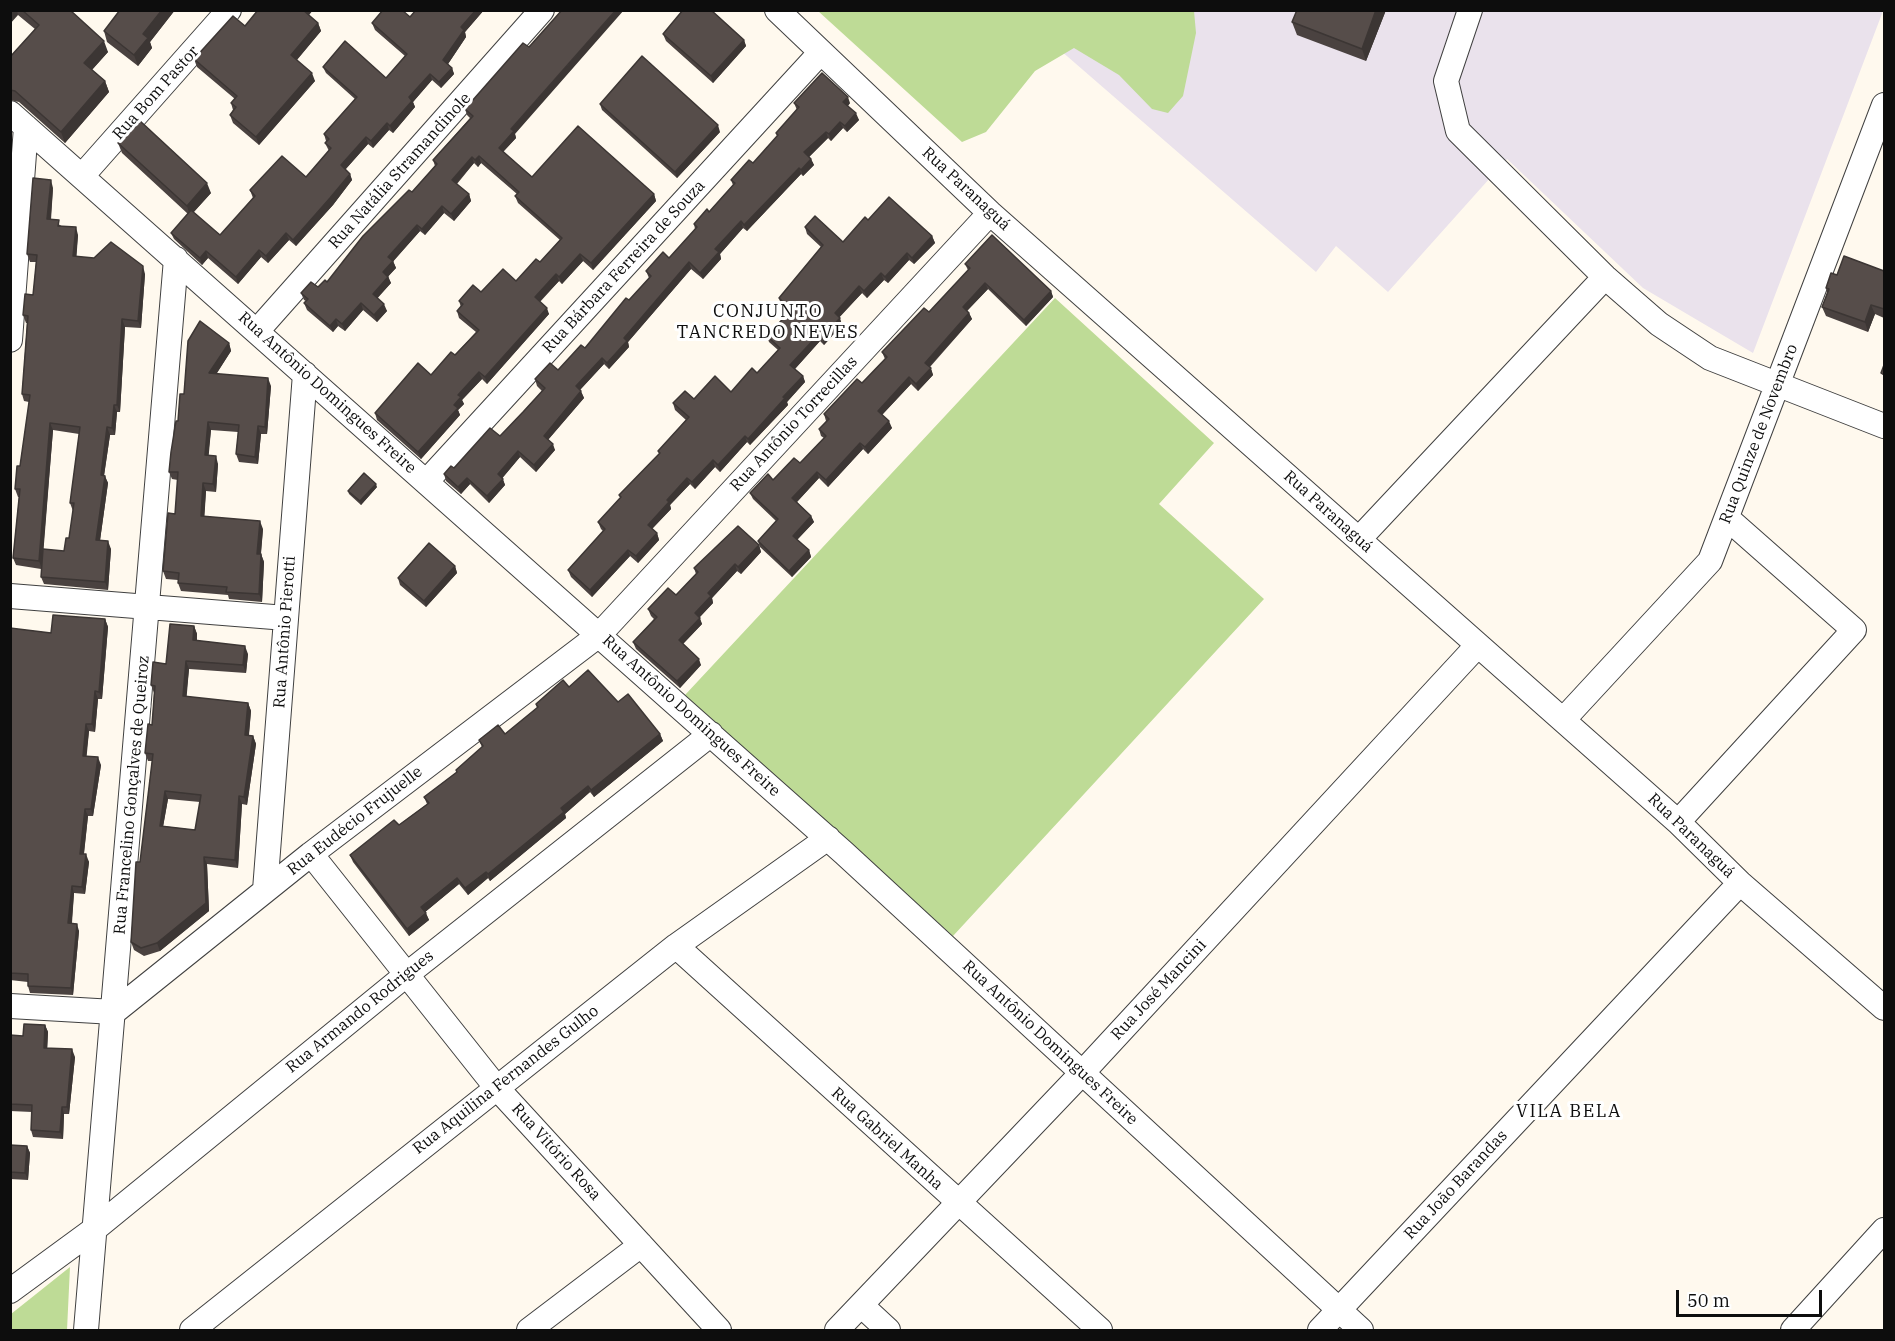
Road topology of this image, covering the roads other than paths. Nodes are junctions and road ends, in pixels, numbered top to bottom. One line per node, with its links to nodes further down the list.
1 (229, 10): 8 (street, Rua Bom Pastor)
2 (542, 10): 12 (street, Rua Natália Stramandinole)
3 (777, 10): 5 (street, Rua Paranaguá)
4 (1470, 10): 11 (street)
5 (821, 52): 9 (street, Rua Paranaguá); 17 (street, Rua Bárbara Ferreira de Souza)
6 (1882, 117): 15 (street, Rua Quinze de Novembro)
7 (18, 120): 8 (street, Rua Antônio Domingues Freire); 13 (street)
8 (82, 176): 10 (street, Rua Antônio Domingues Freire)
9 (990, 213): 19 (street, Rua Paranaguá); 23 (street, Rua Antônio Torrecillas)
10 (176, 259): 12 (street, Rua Antônio Domingues Freire); 21 (street, Rua Francelino Gonçalves de Queiroz)
11 (1605, 277): 15 (street); 19 (street)
12 (257, 331): 14 (street, Rua Antônio Domingues Freire)
13 (10, 340)
14 (305, 374): 17 (street, Rua Antônio Domingues Freire); 22 (street, Rua Antônio Pierotti)
15 (1779, 384): 16 (street); 18 (street, Rua Quinze de Novembro)
16 (1884, 426)
17 (426, 482): 23 (street, Rua Antônio Domingues Freire)
18 (1727, 518): 25 (street, Rua Quinze de Novembro); 27 (street)
19 (1359, 539): 24 (street, Rua Paranaguá)
20 (10, 596): 21 (street)
21 (148, 606): 22 (street); 36 (street, Rua Francelino Gonçalves de Queiroz)
22 (286, 618): 31 (street, Rua Antônio Pierotti)
23 (598, 635): 26 (street, Rua Antônio Domingues Freire); 29 (street, Rua Eudécio Frujuelle)
24 (1477, 646): 25 (street, Rua Paranaguá); 37 (street, Rua José Mancini)
25 (1563, 720): 27 (street, Rua Paranaguá)
26 (711, 734): 28 (street, Rua Antônio Domingues Freire); 33 (street, Rua Armando Rodrigues)
27 (1678, 822): 30 (street, Rua Paranaguá)
28 (828, 838): 32 (street, Rua Aquilina Fernandes Gulho); 37 (street, Rua Antônio Domingues Freire)
29 (311, 854): 31 (street, Rua Eudécio Frujuelle); 33 (street, Rua Vitório Rosa)
30 (1740, 883): 35 (street, Rua Paranaguá); 45 (street, Rua João Barandas)
31 (265, 890): 36 (street, Rua Eudécio Frujuelle)
32 (676, 946): 38 (street, Rua Aquilina Fernandes Gulho); 39 (street, Rua Gabriel Manha)
33 (406, 975): 38 (street, Rua Vitório Rosa); 40 (street, Rua Armando Rodrigues)
34 (10, 1006): 36 (street)
35 (1884, 1008)
36 (114, 1012): 40 (street, Rua Francelino Gonçalves de Queiroz)
37 (1083, 1072): 39 (street, Rua José Mancini); 45 (street, Rua Antônio Domingues Freire)
38 (496, 1087): 42 (street, Rua Vitório Rosa); 47 (street, Rua Aquilina Fernandes Gulho)
39 (957, 1203): 44 (street, Rua José Mancini); 52 (street, Rua Gabriel Manha)
40 (96, 1228): 43 (street, Rua Armando Rodrigues); 46 (street, Rua Francelino Gonçalves de Queiroz)
41 (1884, 1230): 55 (street)
42 (641, 1245): 48 (street); 49 (street, Rua Vitório Rosa)
43 (10, 1291)
44 (861, 1305): 50 (street, Rua José Mancini); 51 (street)
45 (1339, 1311): 53 (street, Rua João Barandas); 54 (street, Rua Antônio Domingues Freire)
46 (86, 1330)
47 (192, 1330)
48 (529, 1330)
49 (719, 1330)
50 (837, 1330)
51 (888, 1330)
52 (1100, 1330)
53 (1320, 1330)
54 (1361, 1330)
55 (1793, 1330)

